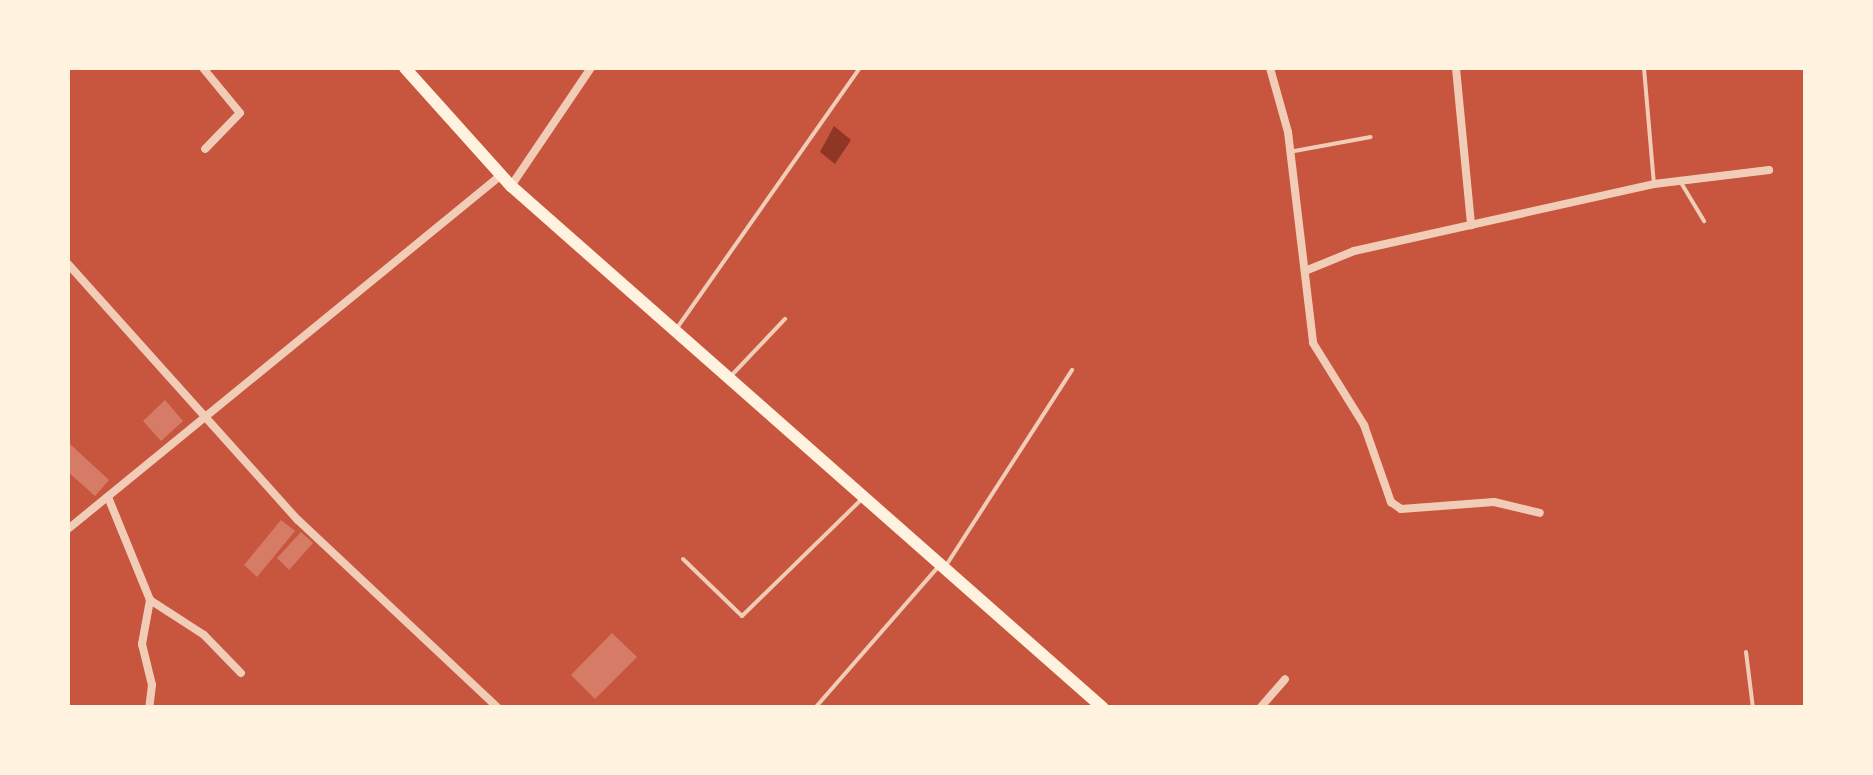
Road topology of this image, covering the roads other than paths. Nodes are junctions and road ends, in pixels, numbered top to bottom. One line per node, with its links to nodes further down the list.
1 (202, 68): 9 (street)
2 (406, 68): 12 (main road)
3 (590, 68): 15 (street)
4 (860, 68): 21 (lane)
5 (1270, 68): 10 (street)
6 (1456, 68): 17 (street)
7 (1644, 68): 14 (lane)
8 (1371, 137): 10 (lane)
9 (205, 149)
10 (1289, 152): 19 (street)
11 (1769, 170): 13 (street)
12 (500, 176): 15 (main road); 24 (street)
13 (1680, 181): 14 (street); 16 (lane)
14 (1654, 184): 17 (street)
15 (511, 186): 21 (main road)
16 (1704, 221)
17 (1471, 225): 19 (street)
18 (68, 264): 24 (street)
19 (1305, 270): 27 (street)
20 (785, 319): 23 (lane)
21 (677, 328): 23 (main road)
22 (1072, 370): 30 (lane)
23 (730, 377): 26 (main road)
24 (206, 420): 25 (street); 36 (street)
25 (108, 497): 28 (street); 31 (street)
26 (864, 497): 29 (lane); 30 (main road)
27 (1540, 513)
28 (68, 529)
29 (682, 559)
30 (941, 569): 37 (lane); 38 (main road)
31 (150, 600): 33 (street); 35 (street)
32 (1746, 652): 40 (lane)
33 (241, 673)
34 (1285, 679): 39 (street)
35 (149, 708)
36 (498, 708)
37 (815, 708)
38 (1102, 708)
39 (1260, 708)
40 (1753, 708)

